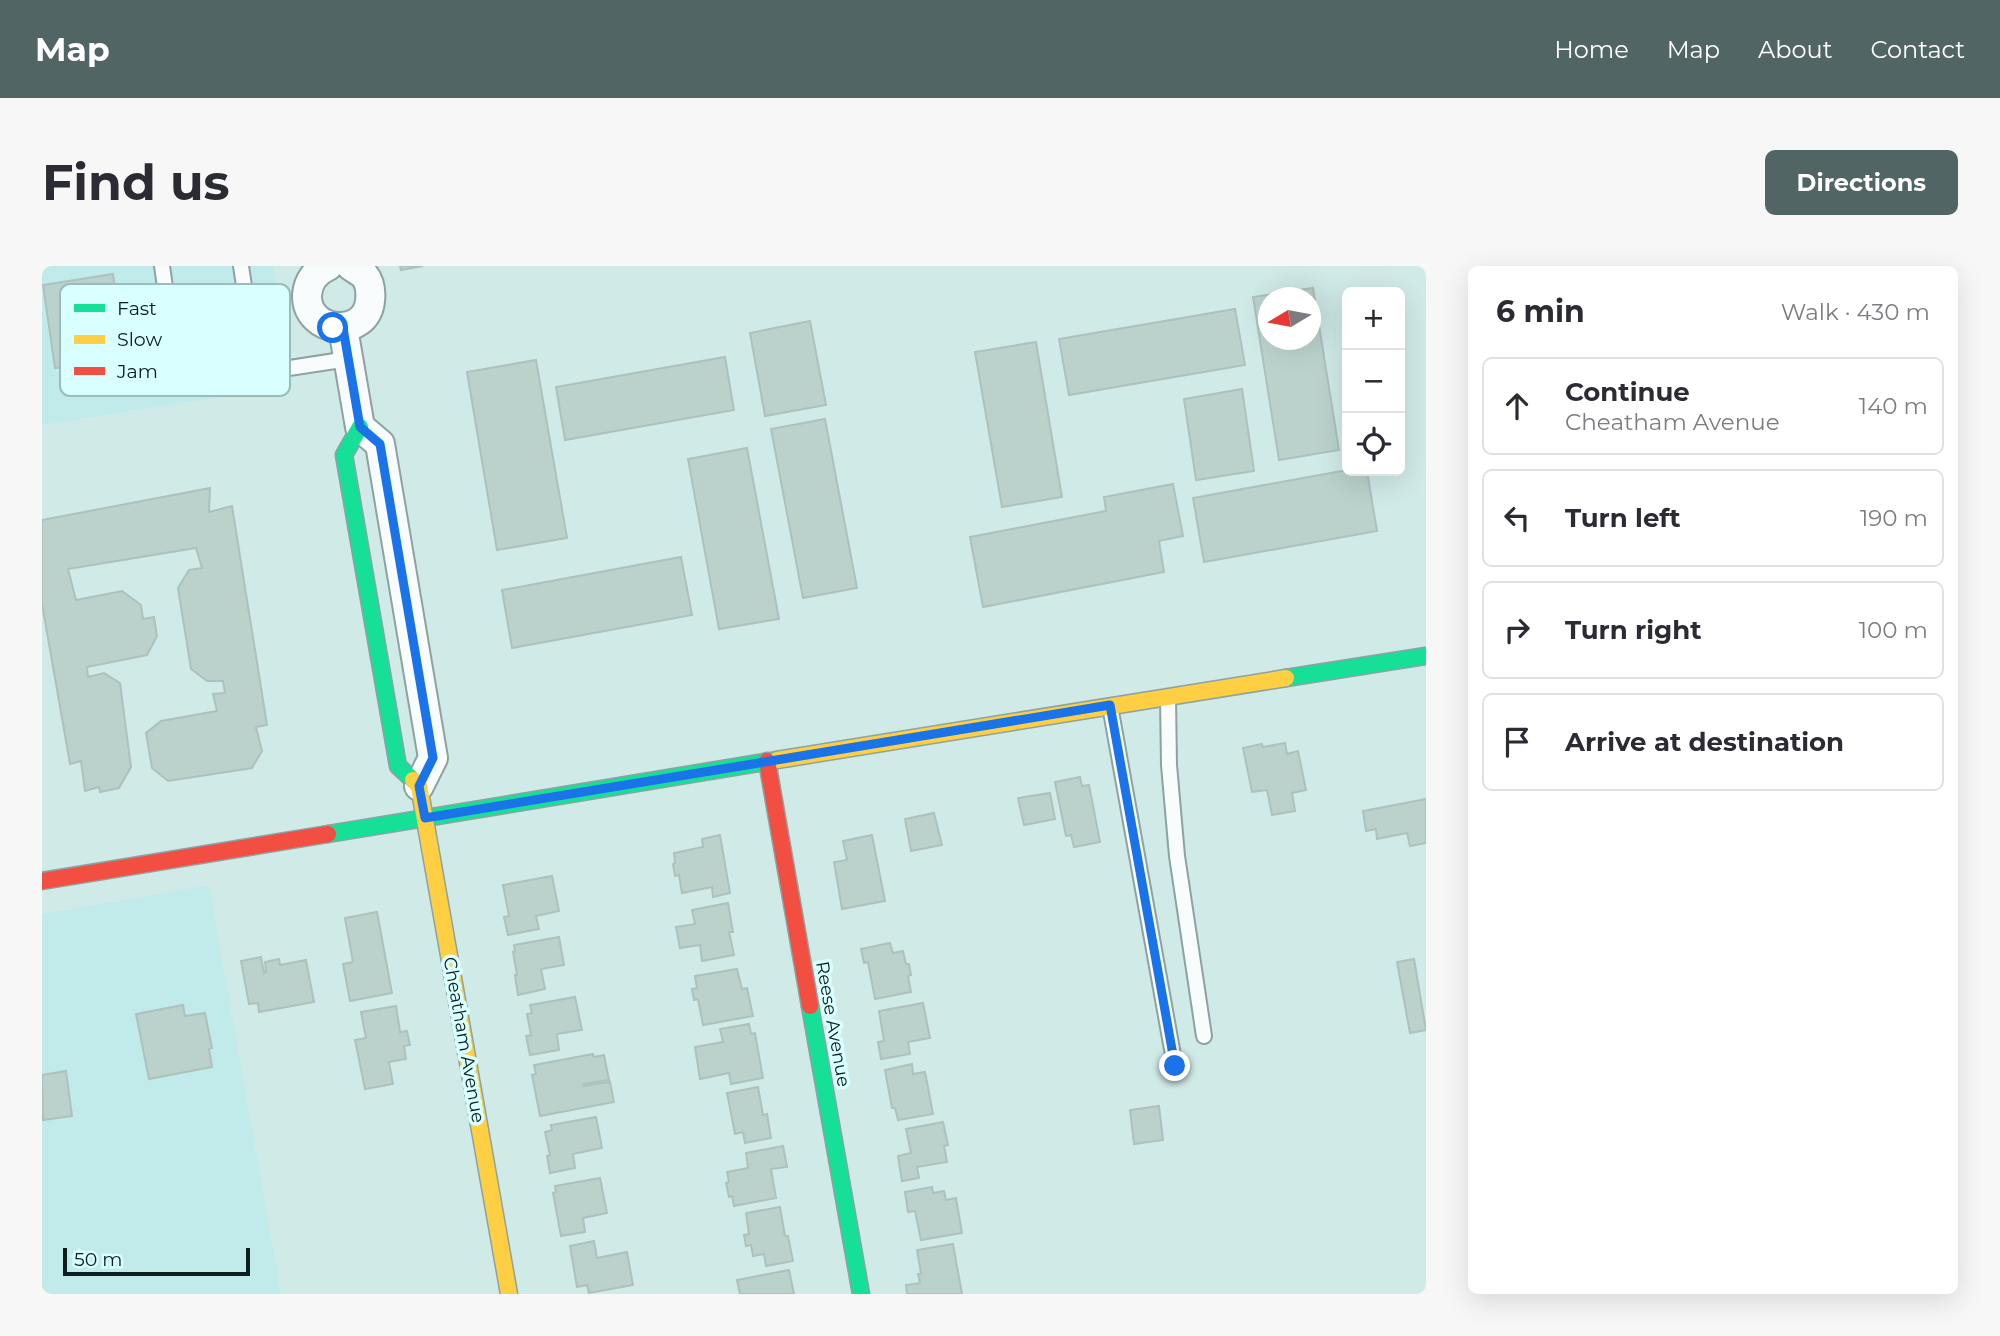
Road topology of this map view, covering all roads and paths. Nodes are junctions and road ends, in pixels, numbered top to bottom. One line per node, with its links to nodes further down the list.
1 (162, 266): 5 (lane)
2 (241, 266): 6 (lane)
3 (328, 266): 7 (street)
4 (351, 266): 7 (street)
5 (165, 284)
6 (244, 284)
7 (343, 328): 8 (street)
8 (348, 359): 9 (lane); 10 (street)
9 (290, 368)
10 (360, 427): 15 (street); 15 (street, Cheatham Avenue)
11 (1426, 656): 12 (street)
12 (1168, 695): 13 (street); 18 (lane)
13 (1110, 705): 14 (street); 19 (lane)
14 (767, 761): 16 (street); 21 (street, Reese Avenue)
15 (419, 786): 16 (street, Cheatham Avenue)
16 (425, 818): 17 (street); 20 (street, Cheatham Avenue)
17 (42, 881)
18 (1204, 1036)
19 (1175, 1066)
20 (509, 1294)
21 (862, 1294)

